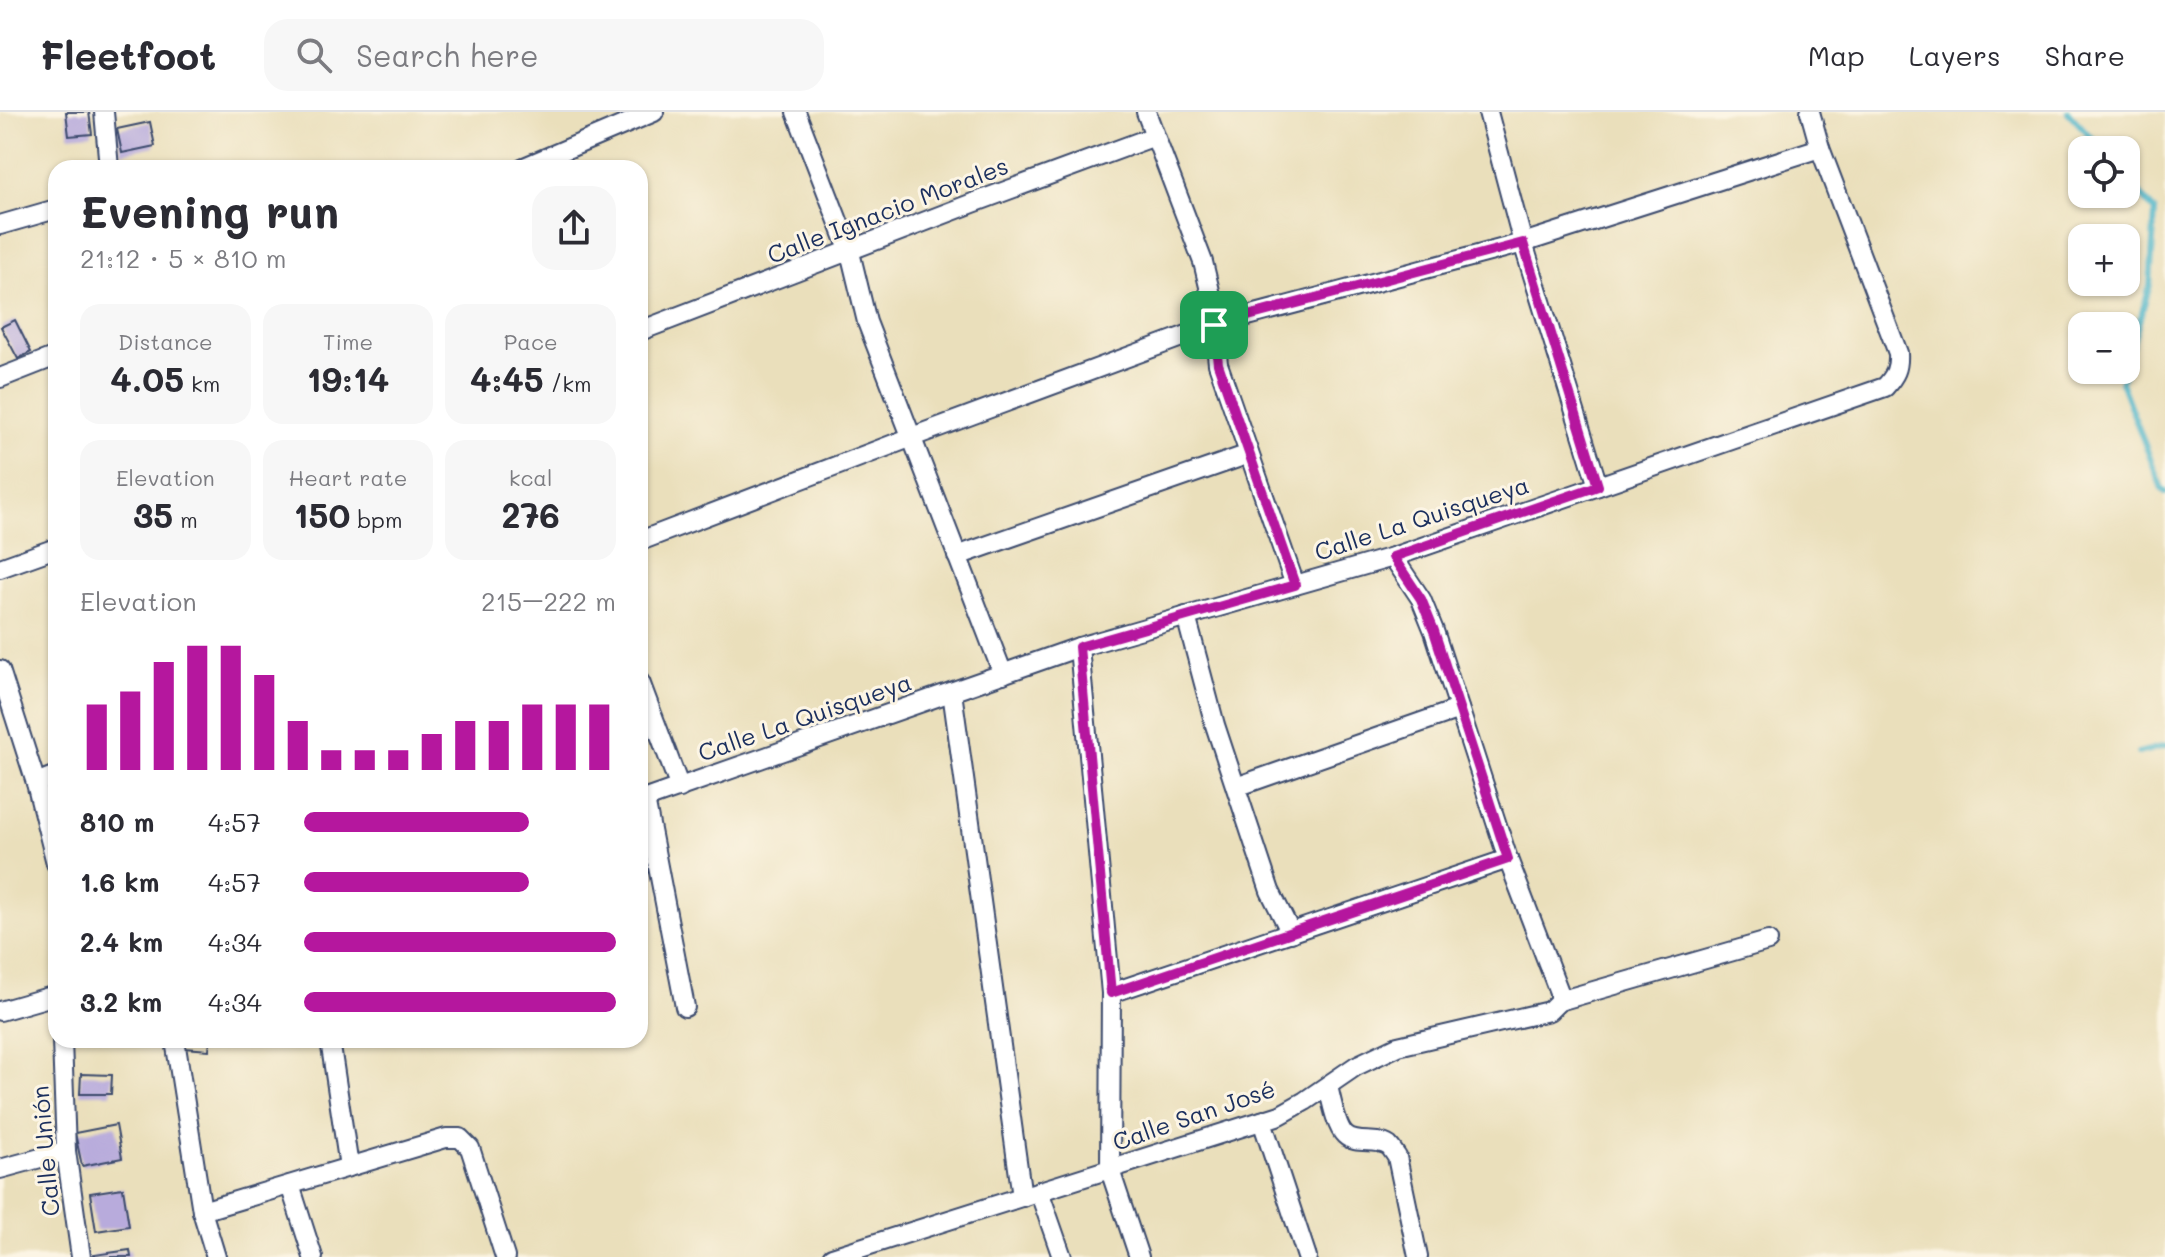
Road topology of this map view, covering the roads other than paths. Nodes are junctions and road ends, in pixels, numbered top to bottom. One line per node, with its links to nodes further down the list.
1 (104, 112): 9 (street)
2 (654, 112): 10 (street)
3 (796, 112): 14 (street)
4 (1146, 112): 7 (street)
5 (1488, 112): 13 (street)
6 (1810, 112): 8 (street)
7 (1155, 136): 14 (street, Calle Ignacio Morales); 15 (street)
8 (1820, 148): 13 (street); 21 (street, Calle La Quisqueya)
9 (108, 160)
10 (541, 160)
11 (48, 211): 12 (street)
12 (0, 225)
13 (1523, 243): 15 (street); 21 (street)
14 (850, 252): 16 (street, Calle Ignacio Morales); 19 (street)
15 (1214, 325): 19 (street); 20 (street)
16 (648, 328)
17 (48, 359): 18 (street)
18 (0, 378)
19 (912, 437): 22 (street); 24 (street)
20 (1249, 454): 24 (street); 27 (street)
21 (1598, 486): 25 (street, Calle La Quisqueya)
22 (648, 538)
23 (48, 551): 26 (street)
24 (957, 556): 31 (street)
25 (1393, 557): 27 (street, Calle La Quisqueya); 34 (street)
26 (0, 568)
27 (1295, 585): 28 (street, Calle La Quisqueya)
28 (1186, 616): 29 (street, Calle La Quisqueya); 37 (street)
29 (1079, 647): 31 (street, Calle La Quisqueya); 45 (street)
30 (0, 670): 36 (street)
31 (1003, 674): 32 (street, Calle La Quisqueya)
32 (952, 692): 38 (street, Calle La Quisqueya); 60 (street)
33 (648, 703): 38 (street)
34 (1459, 709): 37 (street); 42 (street)
35 (48, 778): 36 (street)
36 (36, 783): 41 (street)
37 (1236, 787): 43 (street)
38 (680, 788): 39 (street, Calle La Quisqueya)
39 (648, 798)
40 (648, 829): 48 (street)
41 (48, 831)
42 (1508, 859): 43 (street); 47 (street)
43 (1291, 933): 45 (street)
44 (1768, 941): 47 (street, Calle San José)
45 (1111, 993): 58 (street)
46 (48, 997): 49 (street)
47 (1559, 1001): 53 (street, Calle San José)
48 (685, 1007)
49 (0, 1011)
50 (62, 1048): 55 (street, Calle Unión)
51 (176, 1048): 61 (street)
52 (331, 1048): 56 (street)
53 (1328, 1086): 54 (street, Calle San José); 70 (street)
54 (1262, 1121): 58 (street, Calle San José); 69 (street)
55 (66, 1151): 57 (street); 62 (street, Calle Unión)
56 (349, 1167): 59 (street); 65 (street)
57 (0, 1169)
58 (1110, 1170): 60 (street, Calle San José); 68 (street)
59 (290, 1185): 61 (street); 64 (street)
60 (1031, 1194): 66 (street, Calle San José); 67 (street)
61 (202, 1211): 63 (street)
62 (81, 1257)
63 (216, 1257)
64 (313, 1257)
65 (505, 1257)
66 (832, 1257)
67 (1062, 1257)
68 (1139, 1257)
69 (1307, 1257)
70 (1418, 1257)

